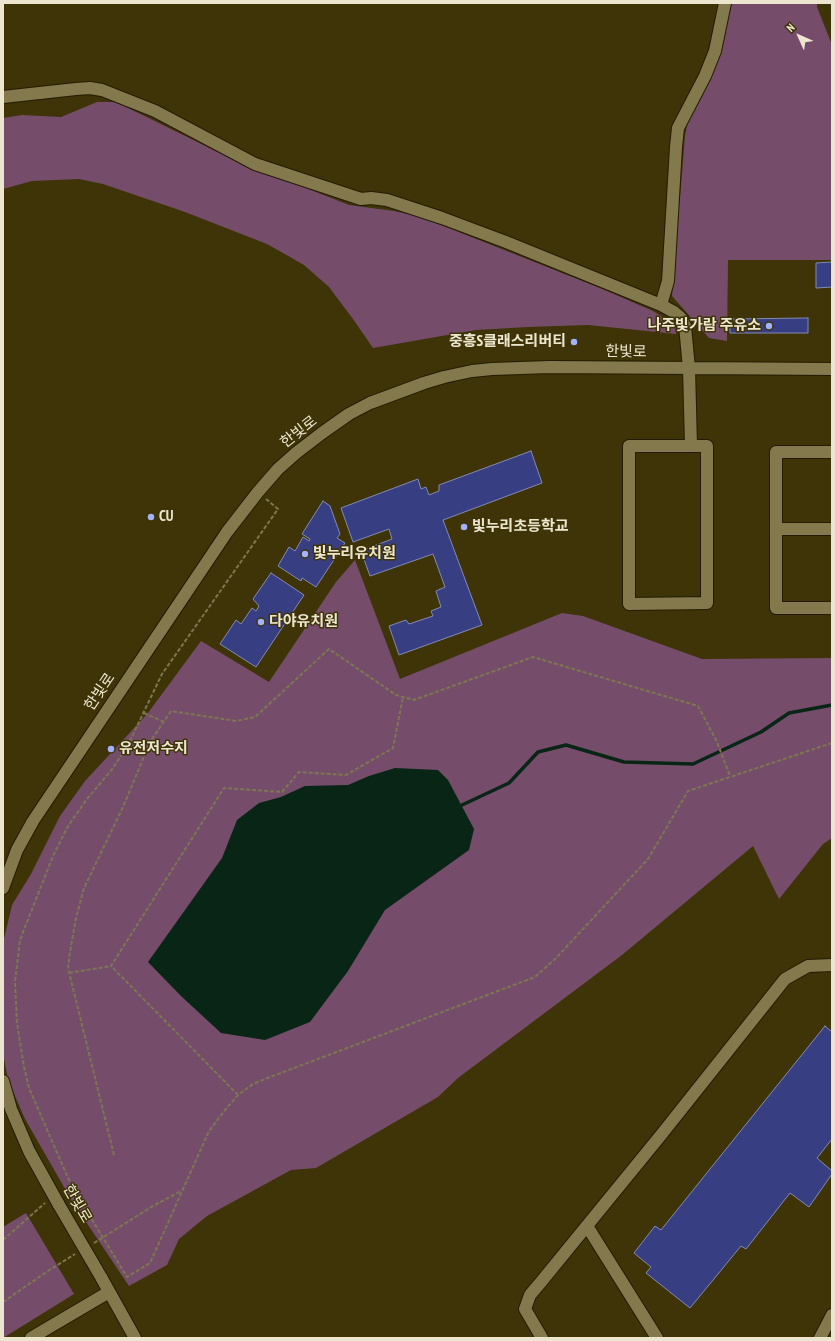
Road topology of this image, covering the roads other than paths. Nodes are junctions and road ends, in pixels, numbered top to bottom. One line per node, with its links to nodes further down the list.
1 (725, 3): 3 (street)
2 (3, 97): 3 (street)
3 (661, 305): 4 (street)
4 (689, 368): 5 (street, 한빛로); 6 (street); 11 (street, 한빛로)
5 (832, 369)
6 (691, 446): 6 (street)
7 (832, 452): 8 (street)
8 (776, 529): 9 (street); 10 (street)
9 (832, 529)
10 (832, 608)
11 (3, 888)
12 (832, 965): 14 (street)
13 (3, 1081): 15 (street, 한빛로, bridge)
14 (587, 1226): 19 (street); 20 (street)
15 (109, 1292): 17 (street); 18 (street, 한빛로)
16 (832, 1315): 21 (street)
17 (31, 1338)
18 (135, 1338)
19 (542, 1338)
20 (657, 1338)
21 (820, 1338)

